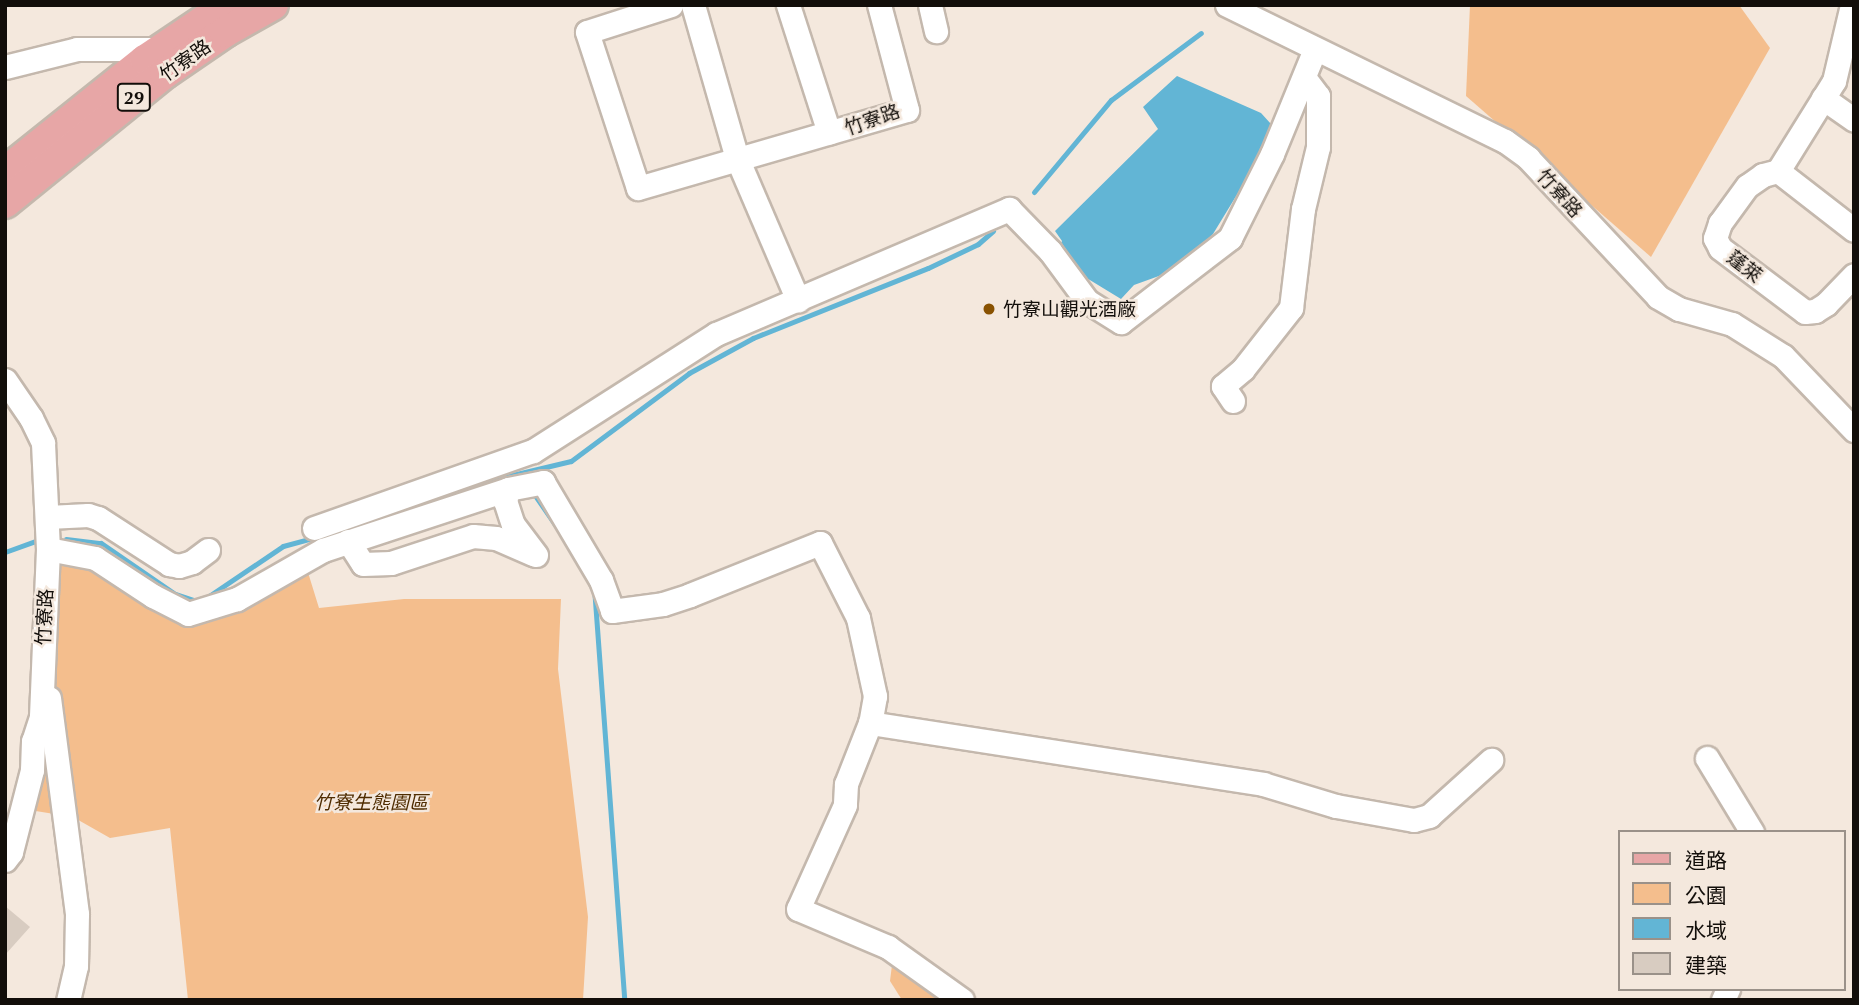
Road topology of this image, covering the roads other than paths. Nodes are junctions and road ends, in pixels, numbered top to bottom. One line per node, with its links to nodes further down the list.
1 (227, 5): 12 (main road, 竹寮路 / 29)
2 (273, 5): 22 (main road, 竹寮路 / 29)
3 (671, 5): 9 (street, 竹寮路)
4 (693, 5): 19 (street)
5 (788, 5): 18 (street)
6 (879, 5): 18 (street, 竹寮路)
7 (930, 5): 11 (street)
8 (1227, 5): 13 (street, 竹寮路)
9 (606, 15): 19 (street, 竹寮路)
10 (1851, 17): 16 (street)
11 (936, 32)
12 (161, 49): 14 (street); 21 (main road, 竹寮路 / 29)
13 (1315, 49): 15 (street); 28 (street, 竹寮路)
14 (5, 67)
15 (1305, 79): 25 (street); 27 (street)
16 (1823, 98): 17 (street); 20 (street)
17 (1854, 120)
18 (830, 133): 19 (street, 竹寮路)
19 (737, 158): 25 (street)
20 (1779, 171): 23 (street); 24 (street, 蓬萊)
21 (5, 172)
22 (5, 203)
23 (1854, 230)
24 (1854, 275)
25 (798, 300): 31 (street)
26 (5, 380): 30 (street, 竹寮路)
27 (1233, 401)
28 (1854, 430)
29 (508, 489): 32 (street); 32 (street); 36 (street)
30 (48, 517): 33 (street, 竹寮路); 34 (street)
31 (314, 528)
32 (348, 541): 33 (street)
33 (48, 549): 35 (street, 竹寮路)
34 (208, 550)
35 (42, 660): 40 (street, 竹寮路); 41 (street)
36 (870, 723): 38 (street); 42 (street)
37 (1707, 758): 39 (street)
38 (1492, 760)
39 (1751, 830)
40 (5, 860)
41 (68, 1000)
42 (962, 1000)

